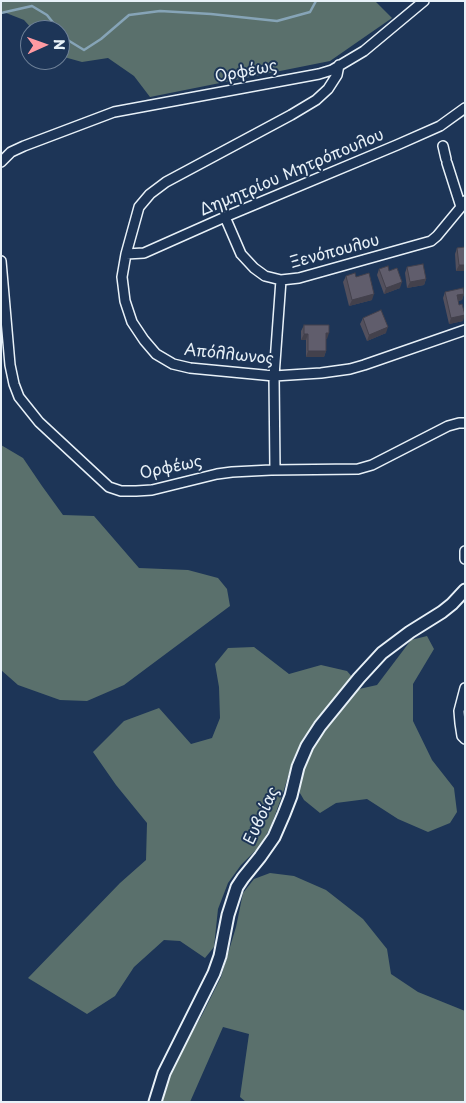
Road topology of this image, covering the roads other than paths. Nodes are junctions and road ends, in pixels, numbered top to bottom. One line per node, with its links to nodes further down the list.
1 (424, 1): 2 (street, Ορφέως)
2 (339, 65): 5 (street, Ορφέως); 8 (street, Απόλλωνος)
3 (465, 108): 7 (street, Δημητρίου Μητρόπουλου)
4 (442, 146): 6 (street)
5 (1, 162)
6 (463, 204): 10 (street, Ξενόπουλου)
7 (225, 217): 8 (street, Δημητρίου Μητρόπουλου); 10 (street, Ξενόπουλου)
8 (126, 254): 12 (street, Απόλλωνος)
9 (1, 261): 14 (street, Ορφέως)
10 (281, 280): 12 (street)
11 (465, 330): 12 (street, Απόλλωνος)
12 (274, 376): 14 (street)
13 (465, 423): 14 (street, Ορφέως)
14 (275, 470)
15 (465, 551): 16 (street)
16 (465, 559)
17 (465, 590): 20 (street, Ευβοίας)
18 (465, 688): 19 (street)
19 (465, 739)
20 (155, 1102)

